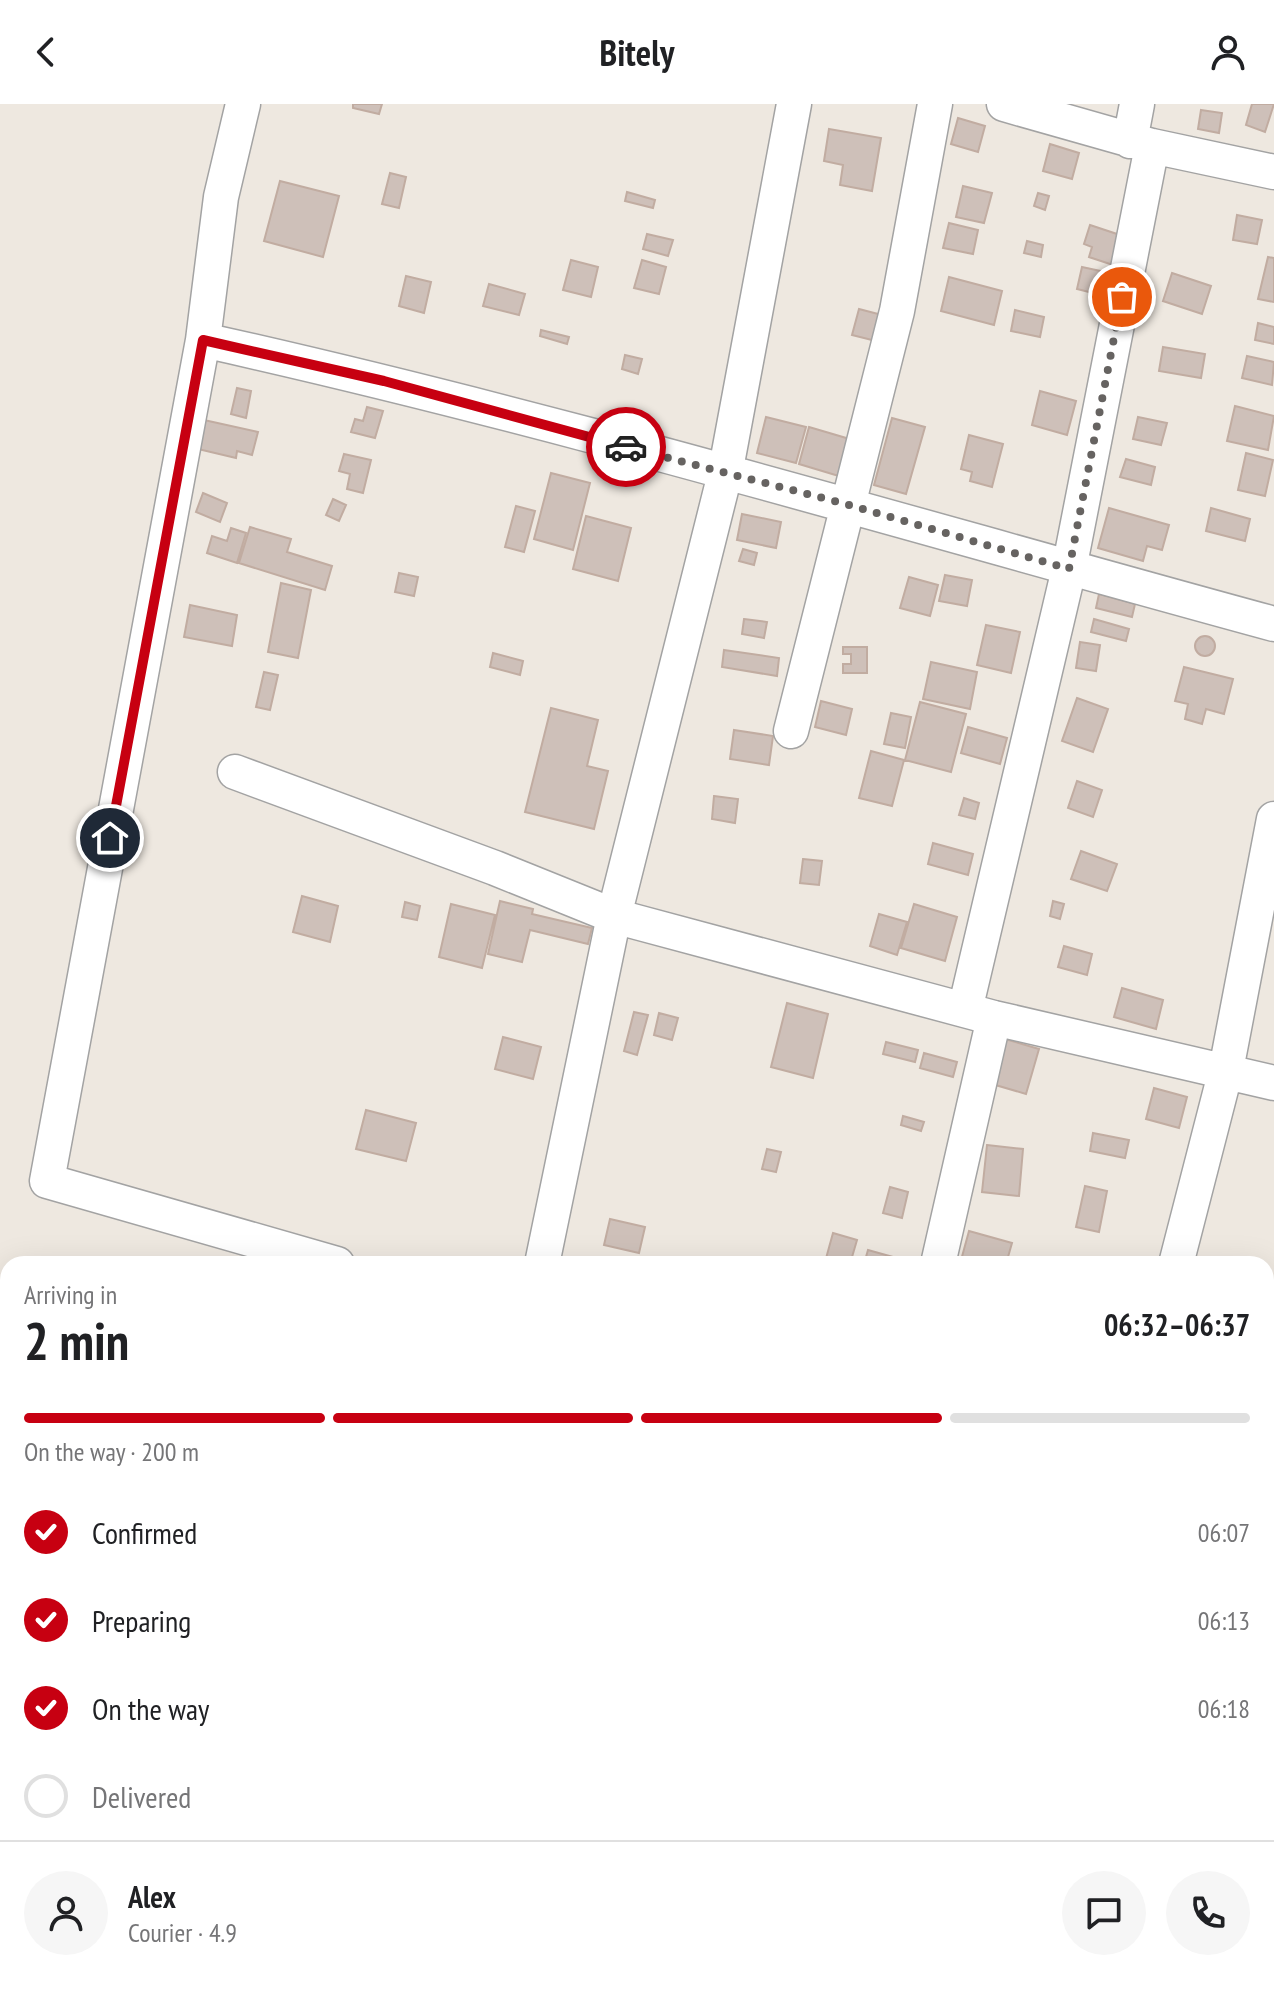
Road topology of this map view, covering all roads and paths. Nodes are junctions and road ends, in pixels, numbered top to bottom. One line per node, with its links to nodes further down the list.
1 (243, 104): 8 (street)
2 (794, 104): 9 (street)
3 (935, 104): 10 (street)
4 (1004, 104): 6 (street)
5 (1137, 104): 6 (street)
6 (1141, 143): 7 (street); 11 (street)
7 (1274, 172)
8 (203, 340): 9 (street); 20 (street)
9 (725, 474): 10 (street); 16 (street)
10 (846, 504): 11 (street); 13 (street)
11 (1069, 569): 12 (street); 17 (street)
12 (1274, 624)
13 (791, 731)
14 (235, 772): 16 (street)
15 (1274, 819): 18 (street)
16 (614, 916): 17 (street); 21 (street)
17 (979, 1014): 18 (street); 22 (street)
18 (1226, 1070): 19 (street); 23 (street)
19 (1274, 1083)
20 (309, 1256)
21 (544, 1256)
22 (939, 1256)
23 (1178, 1256)

